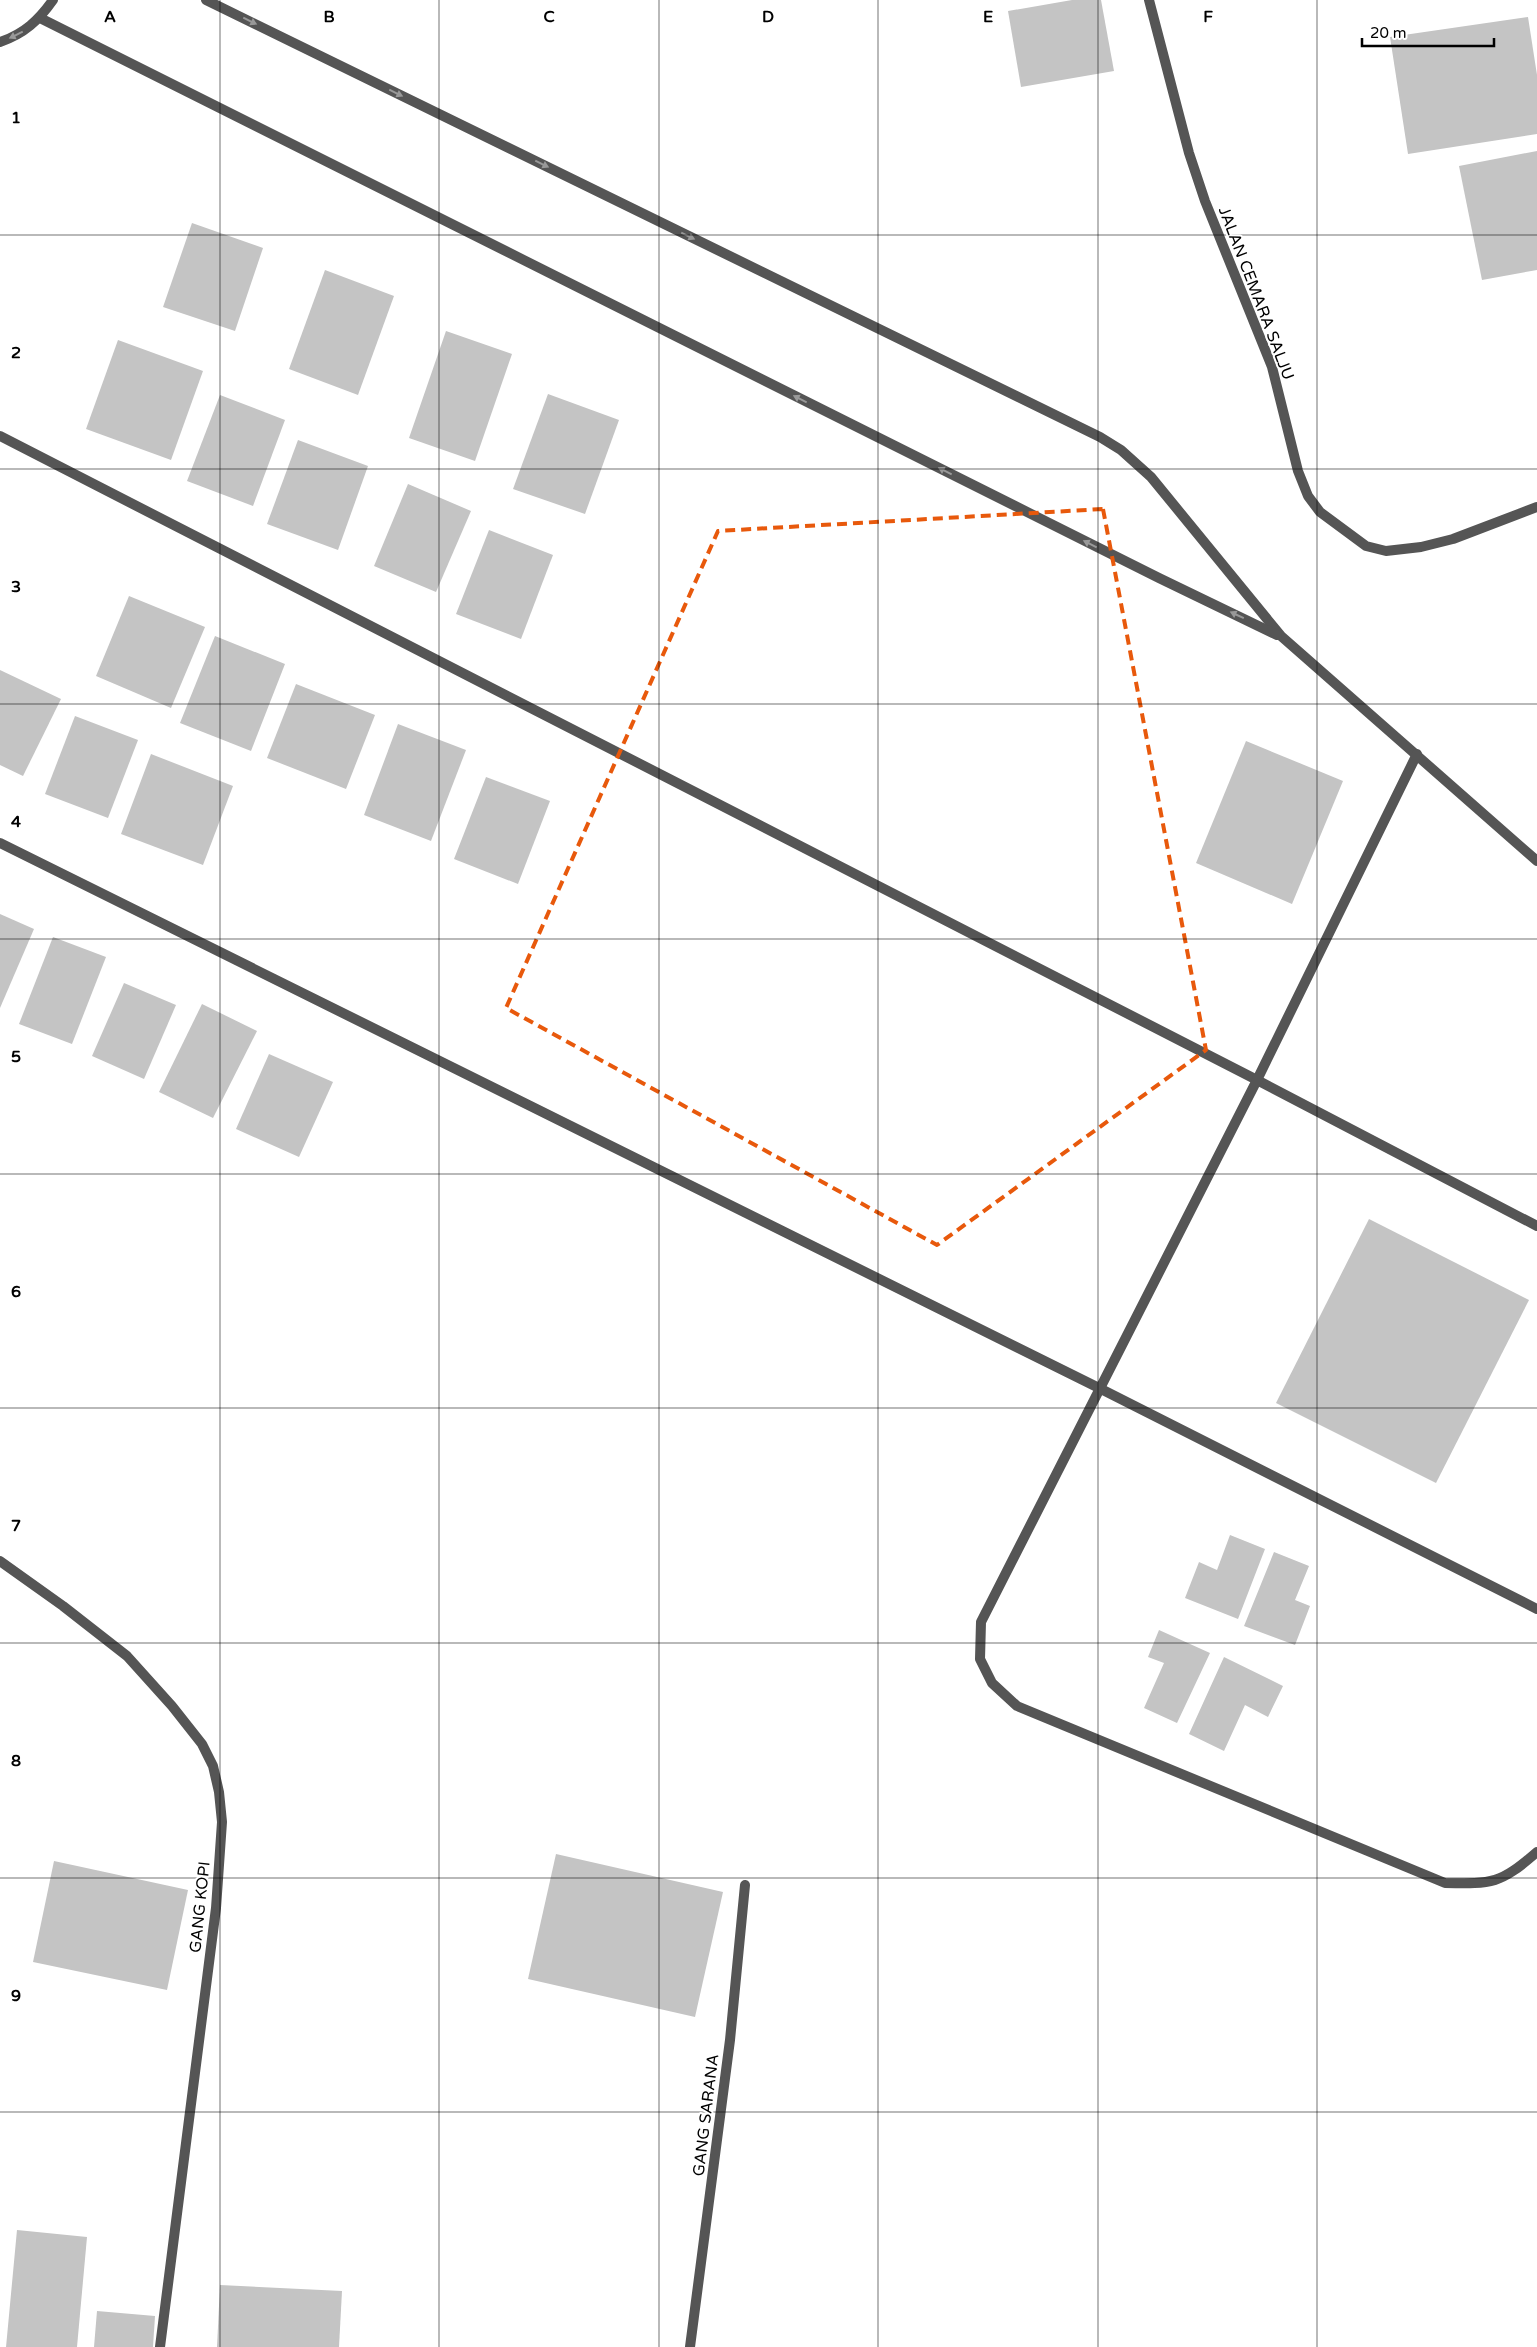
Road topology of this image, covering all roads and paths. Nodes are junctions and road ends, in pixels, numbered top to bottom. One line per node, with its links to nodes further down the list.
1 (53, 0): 4 (street)
2 (206, 0): 8 (street, one-way to 8)
3 (1149, 0): 7 (street, JALAN CEMARA SALJU)
4 (40, 18): 5 (street, one-way to 5); 8 (street, one-way to 4)
5 (0, 42)
6 (0, 436): 12 (street)
7 (1537, 507)
8 (1281, 636): 9 (street)
9 (1417, 754): 11 (street); 12 (street)
10 (0, 843): 14 (street)
11 (1537, 861)
12 (1257, 1080): 13 (street); 14 (street)
13 (1537, 1226)
14 (1099, 1388): 16 (street); 17 (street)
15 (0, 1561): 19 (street, GANG KOPI)
16 (1537, 1609)
17 (1537, 1852)
18 (745, 1885): 20 (street, GANG SARANA)
19 (160, 2347)
20 (690, 2347)

